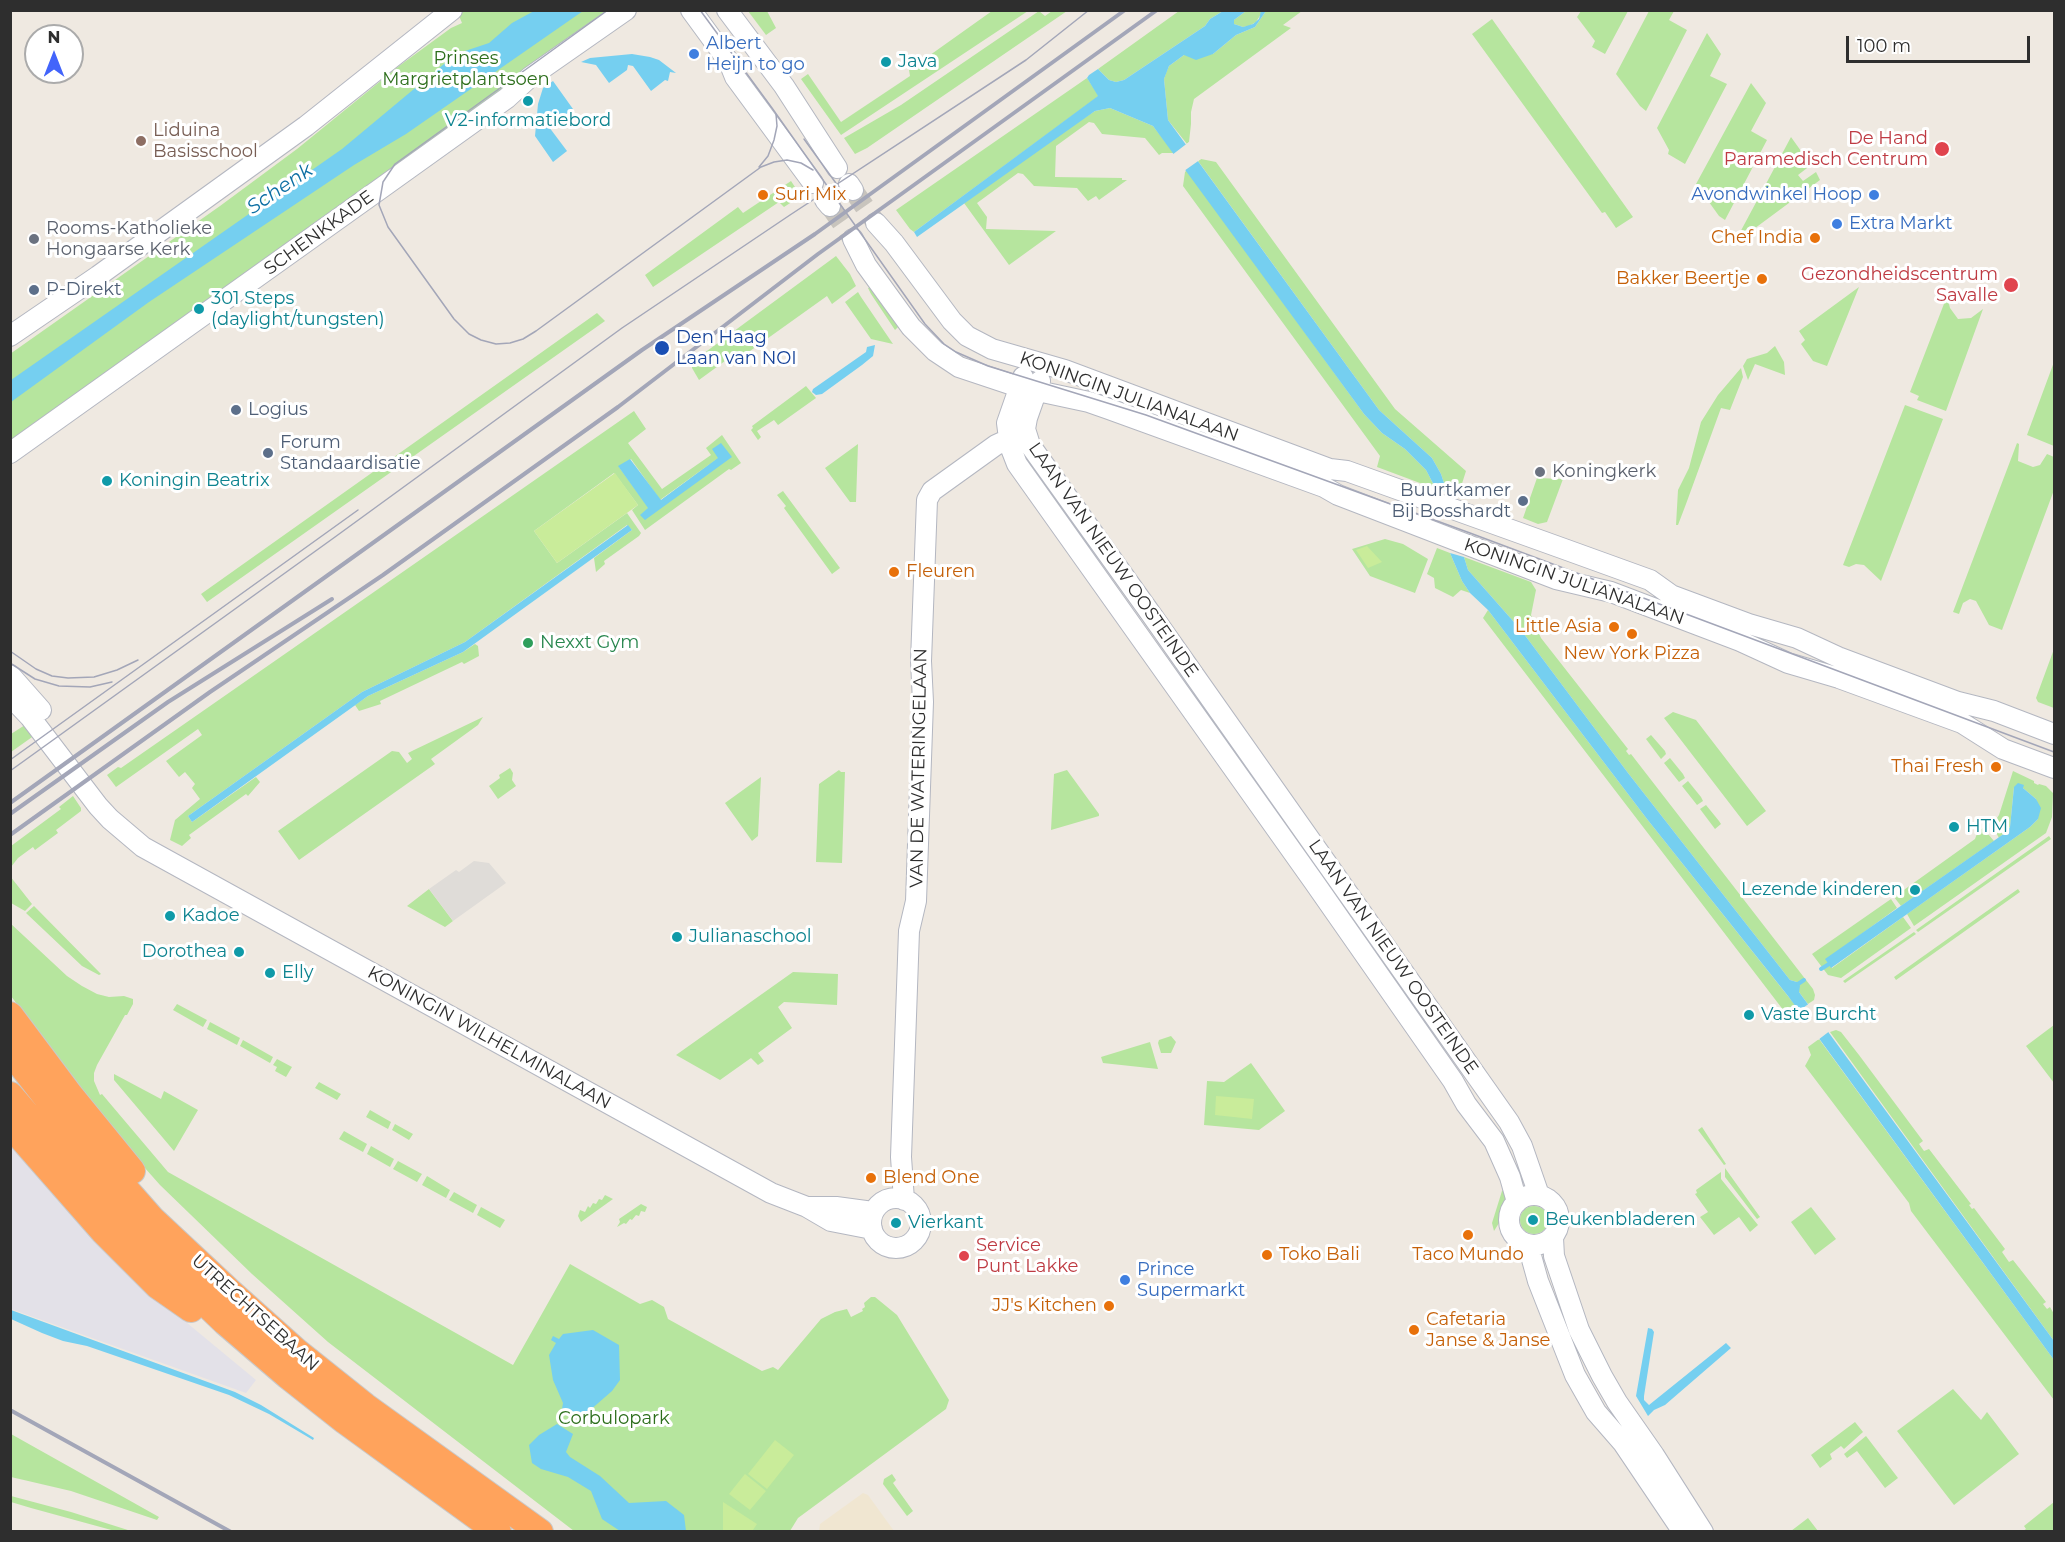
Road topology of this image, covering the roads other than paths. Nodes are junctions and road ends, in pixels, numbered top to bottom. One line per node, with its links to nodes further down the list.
1 (452, 10): 9 (main road)
2 (626, 10): 13 (main road, SCHENKKADE)
3 (691, 10): 6 (main road)
4 (727, 10): 5 (main road)
5 (837, 168)
6 (813, 183)
7 (876, 223): 10 (main road, KONINGIN JULIANALAAN)
8 (854, 239): 11 (main road, KONINGIN JULIANALAAN)
9 (10, 336)
10 (1037, 362): 11 (main road, LAAN VAN NIEUW OOSTEINDE); 16 (main road, KONINGIN JULIANALAAN)
11 (1028, 389): 12 (main road, LAAN VAN NIEUW OOSTEINDE); 17 (main road, KONINGIN JULIANALAAN)
12 (1018, 438): 23 (main road, LAAN VAN NIEUW OOSTEINDE); 24 (main road, VAN DE WATERINGELAAN); 25 (main road, LAAN VAN NIEUW OOSTEINDE)
13 (10, 453)
14 (10, 675): 18 (main road, KONINGIN WILHELMINALAAN)
15 (10, 696): 18 (main road, KONINGIN WILHELMINALAAN)
16 (2055, 734)
17 (2055, 768)
18 (173, 863): 27 (main road, KONINGIN WILHELMINALAAN)
19 (10, 1015): 26 (highway)
20 (10, 1051): 26 (highway, UTRECHTSEBAAN)
21 (10, 1095): 30 (highway, UTRECHTSEBAAN)
22 (10, 1125): 30 (highway)
23 (1539, 1195): 25 (main road); 28 (main road)
24 (897, 1199): 27 (main road); 27 (main road)
25 (1517, 1202): 29 (main road)
26 (152, 1218): 32 (highway, UTRECHTSEBAAN)
27 (872, 1221)
28 (1553, 1238): 29 (main road); 34 (main road)
29 (1528, 1245): 33 (main road)
30 (288, 1376): 31 (highway, UTRECHTSEBAAN)
31 (498, 1532)
32 (540, 1532)
33 (1683, 1532)
34 (1704, 1532)

